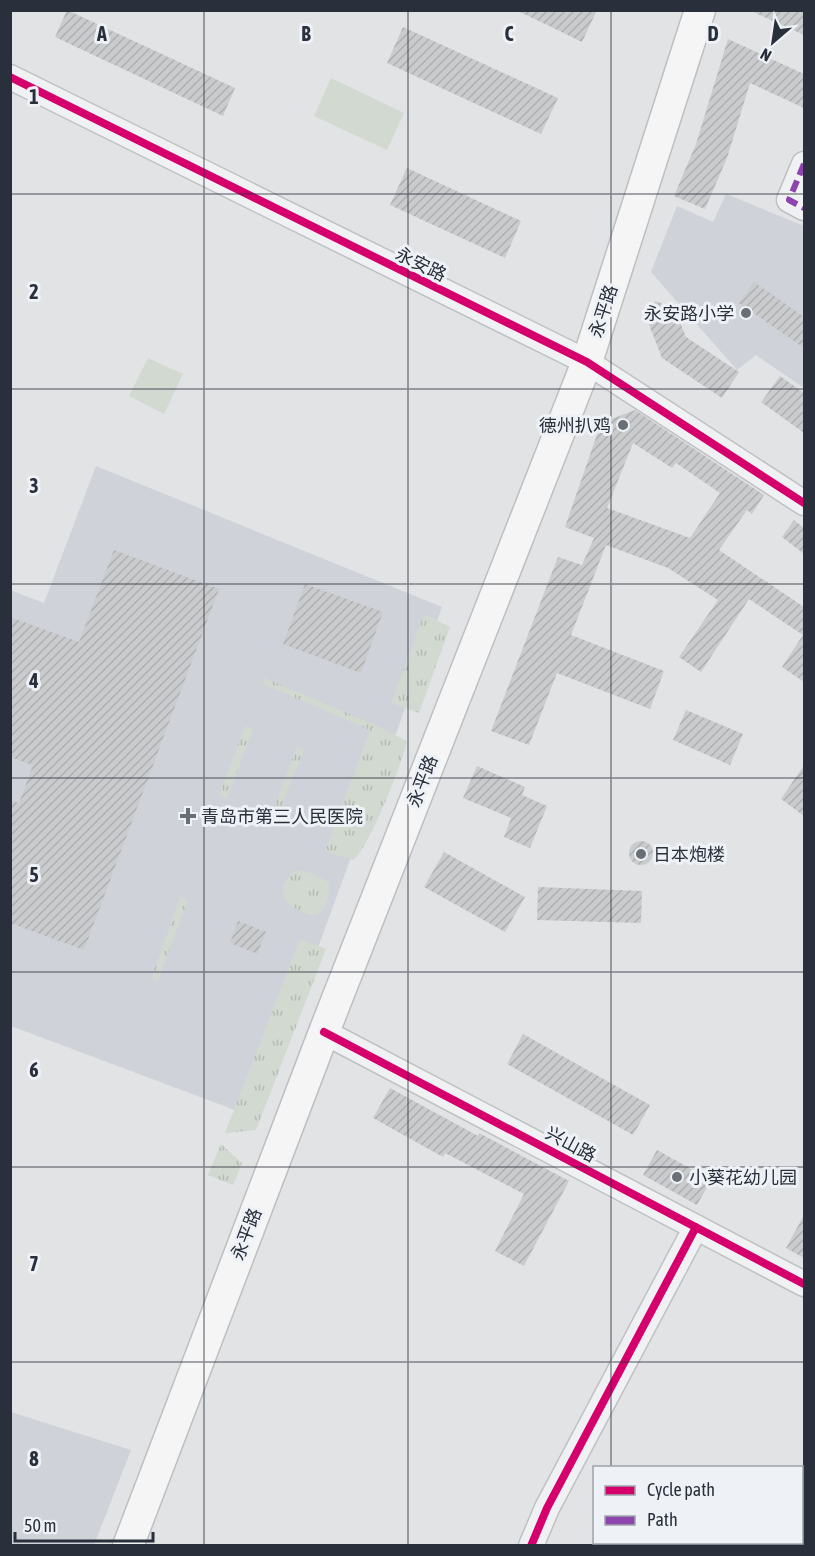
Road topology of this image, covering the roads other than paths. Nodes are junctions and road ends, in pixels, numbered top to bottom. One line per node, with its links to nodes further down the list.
1 (700, 10): 5 (main road, 永平路)
2 (10, 77): 5 (street, 永安路)
3 (804, 164): 4 (street)
4 (804, 208)
5 (586, 362): 6 (street, 永安路); 7 (main road, 永平路)
6 (804, 503)
7 (324, 1032): 8 (street, 兴山路); 10 (main road, 永平路)
8 (696, 1227): 9 (street, 兴山路); 11 (street)
9 (804, 1284)
10 (128, 1545)
11 (531, 1545)

